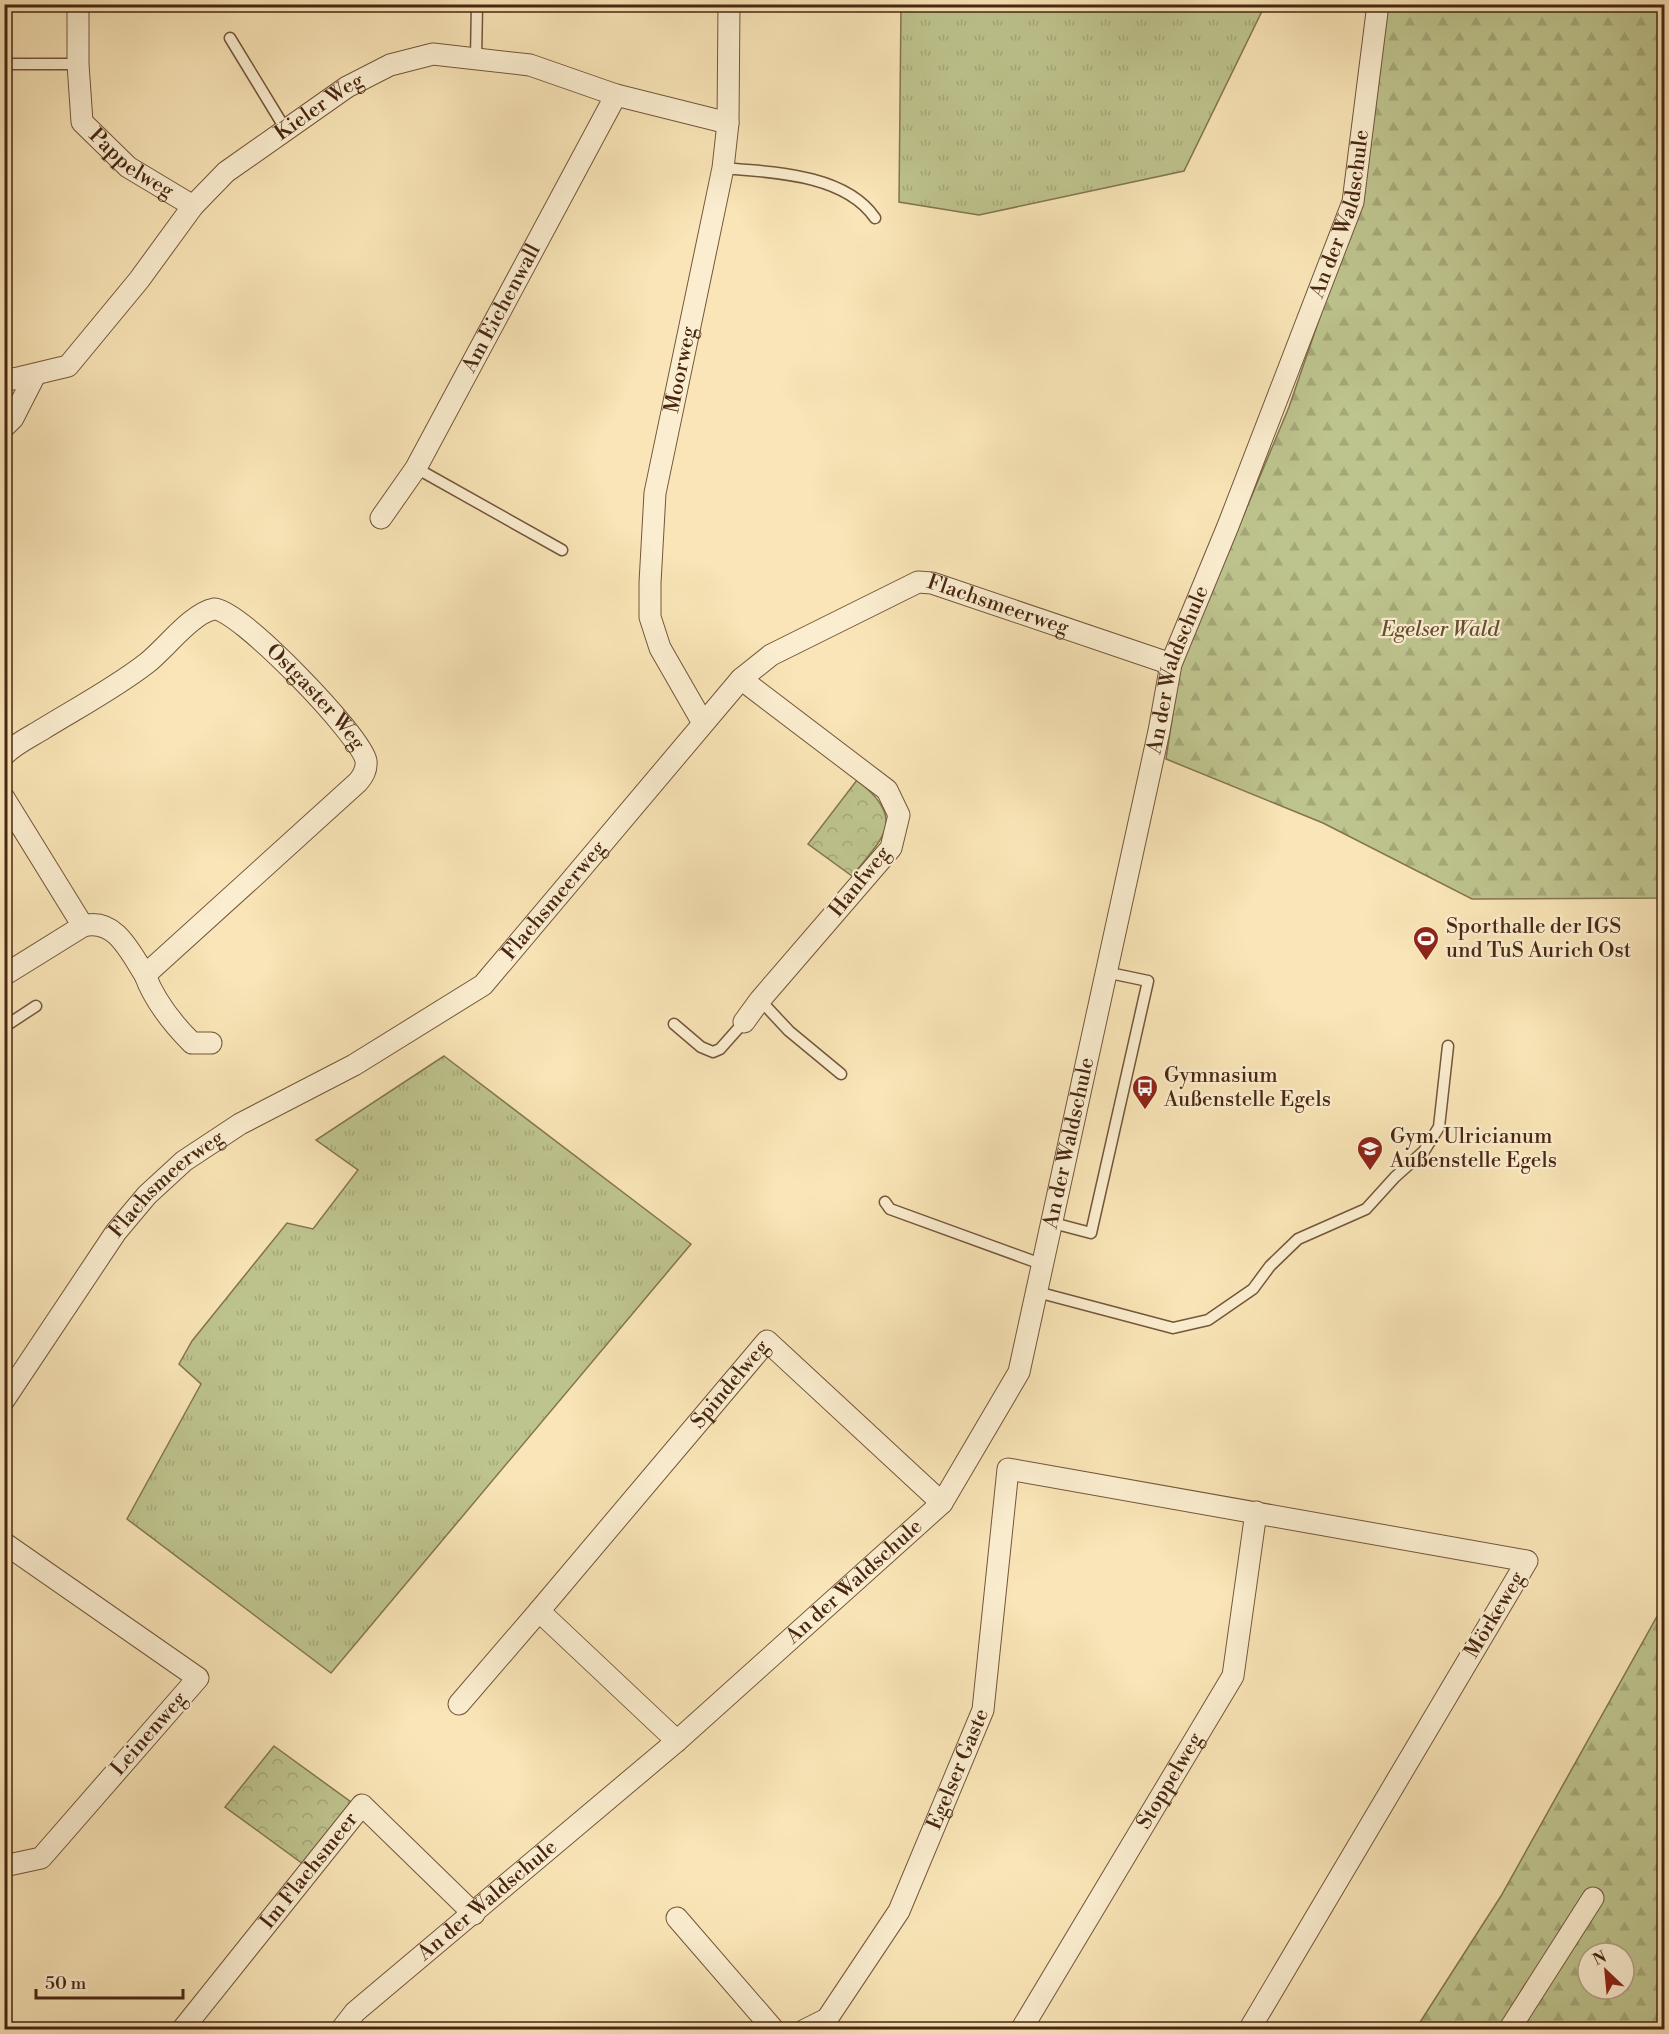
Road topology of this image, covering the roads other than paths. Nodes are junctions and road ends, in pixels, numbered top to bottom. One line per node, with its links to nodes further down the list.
1 (78, 4): 8 (street, Pappelweg)
2 (477, 4): 6 (lane)
3 (729, 4): 10 (street, Moorweg)
4 (1378, 4): 21 (street, An der Waldschule)
5 (230, 38): 11 (lane)
6 (476, 59): 9 (street, Kieler Weg); 11 (street, Kieler Weg)
7 (4, 64): 8 (lane)
8 (78, 64): 13 (street, Pappelweg)
9 (616, 94): 10 (street, Kieler Weg); 18 (street, Am Eichenwall)
10 (728, 123): 12 (street, Moorweg)
11 (286, 130): 13 (street, Kieler Weg)
12 (723, 168): 14 (lane); 23 (street, Moorweg)
13 (193, 206): 15 (street, Kieler Weg)
14 (875, 218)
15 (35, 375): 16 (street, Kieler Weg); 17 (street)
16 (4, 377)
17 (4, 427)
18 (416, 468): 19 (street, Am Eichenwall); 20 (lane)
19 (381, 518)
20 (562, 550)
21 (1170, 664): 22 (street, Flachsmeerweg); 27 (street, An der Waldschule)
22 (741, 679): 23 (street, Flachsmeerweg); 30 (street, Hanfweg)
23 (703, 723): 42 (street, Flachsmeerweg)
24 (4, 755): 29 (street, Ostgaster Weg)
25 (4, 798): 26 (street)
26 (82, 926): 28 (street); 29 (street)
27 (1105, 972): 39 (street, An der Waldschule); 39 (lane)
28 (4, 975)
29 (144, 975): 35 (street)
30 (760, 1000): 32 (street, Hanfweg); 37 (lane)
31 (36, 1006): 34 (lane)
32 (744, 1022): 33 (lane)
33 (675, 1024)
34 (4, 1027)
35 (211, 1043)
36 (1448, 1046): 41 (lane)
37 (841, 1074)
38 (885, 1202): 40 (lane)
39 (1053, 1223): 40 (street, An der Waldschule)
40 (1044, 1265): 41 (street, An der Waldschule)
41 (1037, 1292): 44 (street, An der Waldschule)
42 (4, 1400)
43 (1008, 1469): 45 (street, Mörkeweg); 54 (street, Egelser Gaste)
44 (942, 1503): 47 (street, Spindelweg); 49 (street, An der Waldschule)
45 (1256, 1512): 59 (street, Stoppelweg); 60 (street, Mörkeweg)
46 (4, 1543): 50 (street, Leinenweg)
47 (539, 1611): 48 (street, Spindelweg); 49 (street)
48 (459, 1704)
49 (677, 1741): 52 (street, An der Waldschule)
50 (4, 1866)
51 (1593, 1898): 61 (street)
52 (474, 1914): 55 (street, Im Flachsmeer); 56 (street, An der Waldschule)
53 (678, 1918): 57 (street)
54 (833, 2024): 58 (street, Egelser Gaste)
55 (182, 2030)
56 (341, 2030)
57 (774, 2030)
58 (805, 2030)
59 (1021, 2030)
60 (1249, 2030)
61 (1509, 2030)

